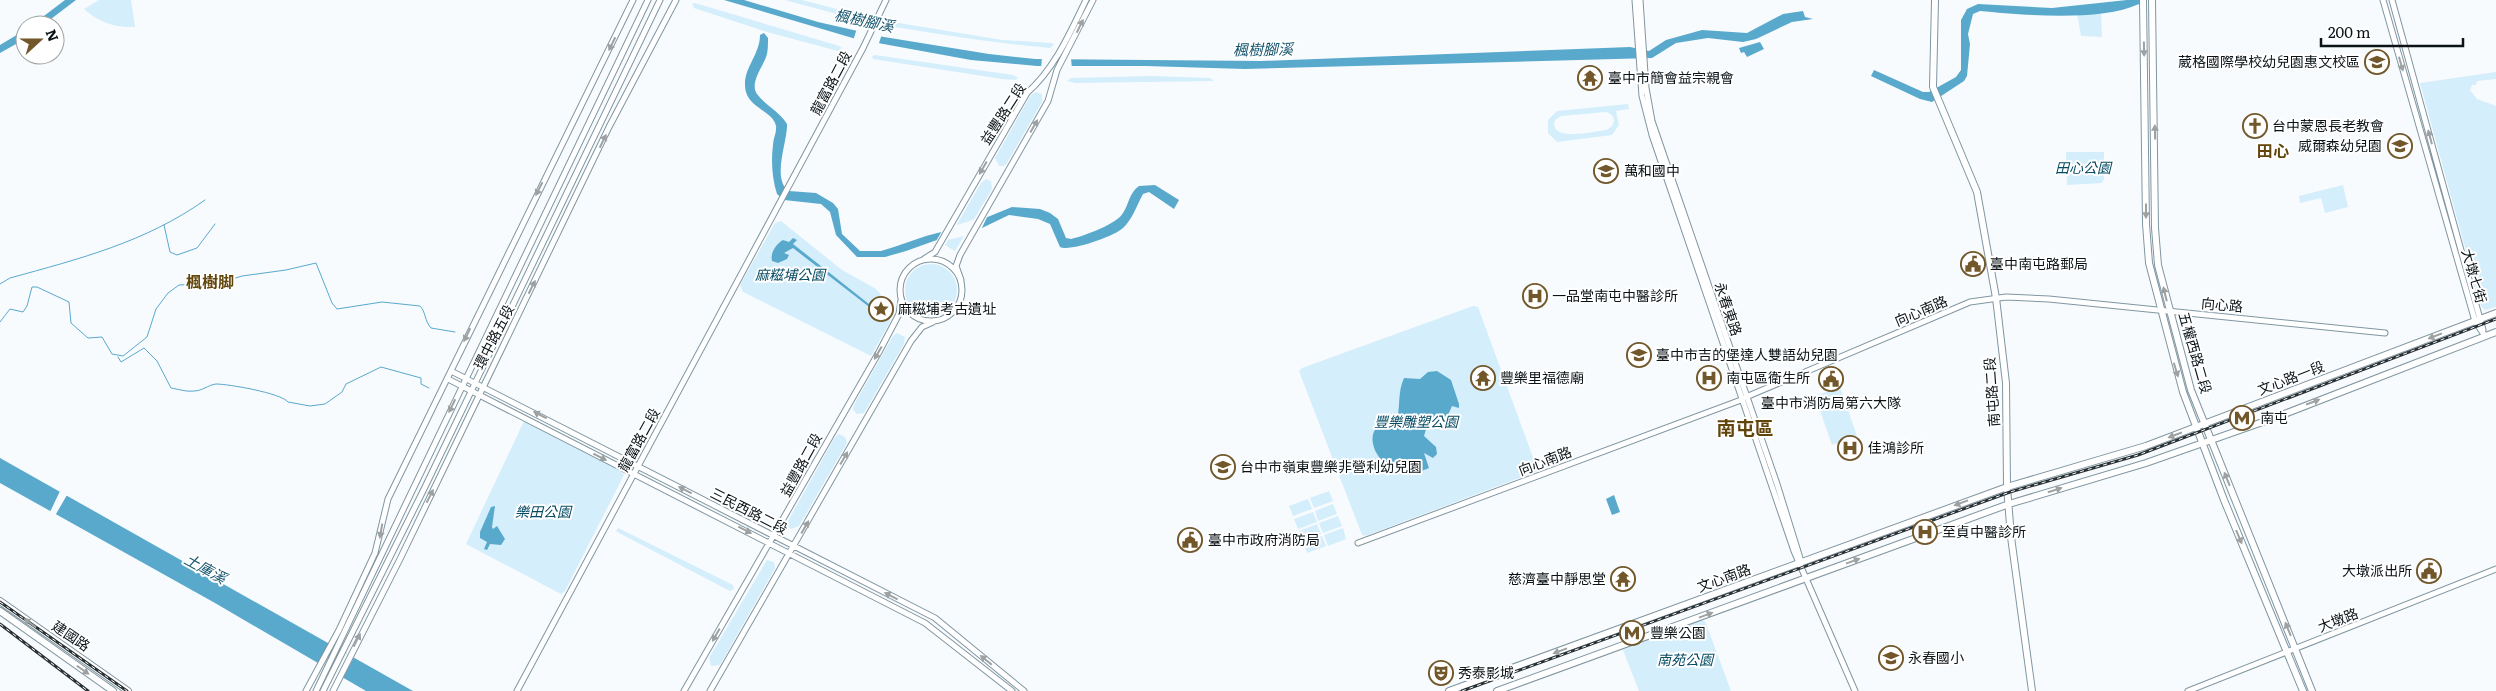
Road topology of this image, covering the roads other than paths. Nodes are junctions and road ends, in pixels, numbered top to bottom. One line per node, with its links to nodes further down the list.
1 (633, 0): 28 (street, 環中路五段, one-way to 28)
2 (648, 0): 29 (street, 環中路五段)
3 (660, 0): 31 (street, 環中路五段)
4 (676, 0): 33 (street, 環中路五段, one-way to 4)
5 (886, 0): 41 (street, 龍富路二段)
6 (1086, 0): 16 (street, 益豐路二段, one-way to 16)
7 (1093, 0): 17 (street, one-way to 7)
8 (1635, 0): 15 (street)
9 (1640, 0): 15 (street)
10 (1935, 0): 18 (main road, 南屯路二段)
11 (2143, 0): 20 (main road, 五權西路二段, one-way to 20)
12 (2152, 0): 21 (main road, 五權西路二段, one-way to 12)
13 (2384, 0): 23 (street, 大墩七街, one-way to 23)
14 (2392, 0): 23 (street, 大墩七街, one-way to 14)
15 (1640, 46): 36 (street, 永春東路)
16 (924, 259): 17 (street); 19 (street, 益豐路二段)
17 (960, 280): 24 (street)
18 (1996, 298): 20 (street, 向心路); 36 (street, 向心南路); 43 (main road, 南屯路二段)
19 (900, 300): 24 (street); 45 (street, 益豐路二段, one-way to 45)
20 (2162, 310): 21 (street, 向心路); 38 (main road, 五權西路二段, one-way to 38)
21 (2170, 312): 26 (street, 向心路); 37 (main road, 五權西路二段)
22 (2496, 313): 23 (main road, 文心路一段)
23 (2478, 320): 27 (street, 大墩七街); 37 (main road, 文心路一段, one-way to 37)
24 (932, 322): 48 (street, one-way to 24)
25 (2496, 332): 27 (main road)
26 (2385, 333)
27 (2484, 336): 39 (main road, one-way to 27)
28 (451, 371): 29 (street, 三民西路二段); 30 (street, 環中路五段)
29 (465, 378): 31 (street, 三民西路二段); 32 (street, 環中路五段)
30 (448, 379): 32 (street, 三民西路二段); 59 (street, 環中路五段, one-way to 59)
31 (475, 383): 33 (street, 三民西路二段); 34 (street, 環中路五段)
32 (462, 386): 34 (street, 三民西路二段); 60 (street, 環中路五段, one-way to 60)
33 (482, 386): 35 (street, 環中路五段); 41 (street, 三民西路二段, one-way to 33)
34 (471, 391): 35 (street, 三民西路二段); 61 (street, 環中路五段)
35 (478, 394): 42 (street, 三民西路二段, one-way to 42); 62 (street, 環中路五段, one-way to 35)
36 (1744, 398): 47 (street, 向心南路); 50 (street, 永春東路)
37 (2204, 424): 38 (main road, 文心路一段); 39 (main road, 五權西路二段)
38 (2196, 427): 40 (main road, 五權西路二段); 43 (main road, 文心路一段, one-way to 43)
39 (2211, 440): 40 (main road); 55 (main road, 五權西路二段, one-way to 39)
40 (2202, 443): 44 (main road, one-way to 40); 56 (main road, 五權西路二段, one-way to 56)
41 (638, 466): 42 (street, 龍富路二段); 45 (street, 三民西路二段, one-way to 41)
42 (633, 474): 46 (street, 三民西路二段, one-way to 46); 63 (street, 龍富路二段)
43 (2007, 486): 44 (main road, 南屯路二段); 50 (main road, 文心南路, one-way to 50)
44 (2009, 504): 52 (main road, 文心南路, one-way to 44); 71 (main road, 南屯路二段)
45 (774, 536): 46 (street, 益豐路二段); 48 (street, 三民西路二段)
46 (770, 543): 49 (street, 三民西路二段); 64 (street, 益豐路二段, one-way to 64)
47 (1358, 543)
48 (794, 546): 49 (street); 67 (street, 三民西路二段, one-way to 48)
49 (790, 553): 65 (street); 66 (street, 三民西路二段)
50 (1801, 563): 52 (street, 永春東路); 68 (main road, 文心南路, one-way to 68)
51 (2496, 569): 55 (street, 大墩路)
52 (1807, 578): 69 (main road, 文心南路, one-way to 52); 70 (street, 永春東路)
53 (0, 601): 58 (main road, 建國路, one-way to 53)
54 (0, 612): 57 (main road, 建國路, one-way to 57)
55 (2295, 648): 56 (street, 大墩路); 74 (main road, 五權西路二段)
56 (2287, 651): 72 (street, 大墩路); 73 (main road, 五權西路二段)
57 (114, 691)
58 (128, 691)
59 (306, 691)
60 (316, 691)
61 (323, 691)
62 (333, 691)
63 (517, 691)
64 (684, 691)
65 (710, 691)
66 (1012, 691)
67 (1024, 691)
68 (1449, 691)
69 (1497, 691)
70 (1855, 691)
71 (2032, 691)
72 (2188, 691)
73 (2303, 691)
74 (2312, 691)

